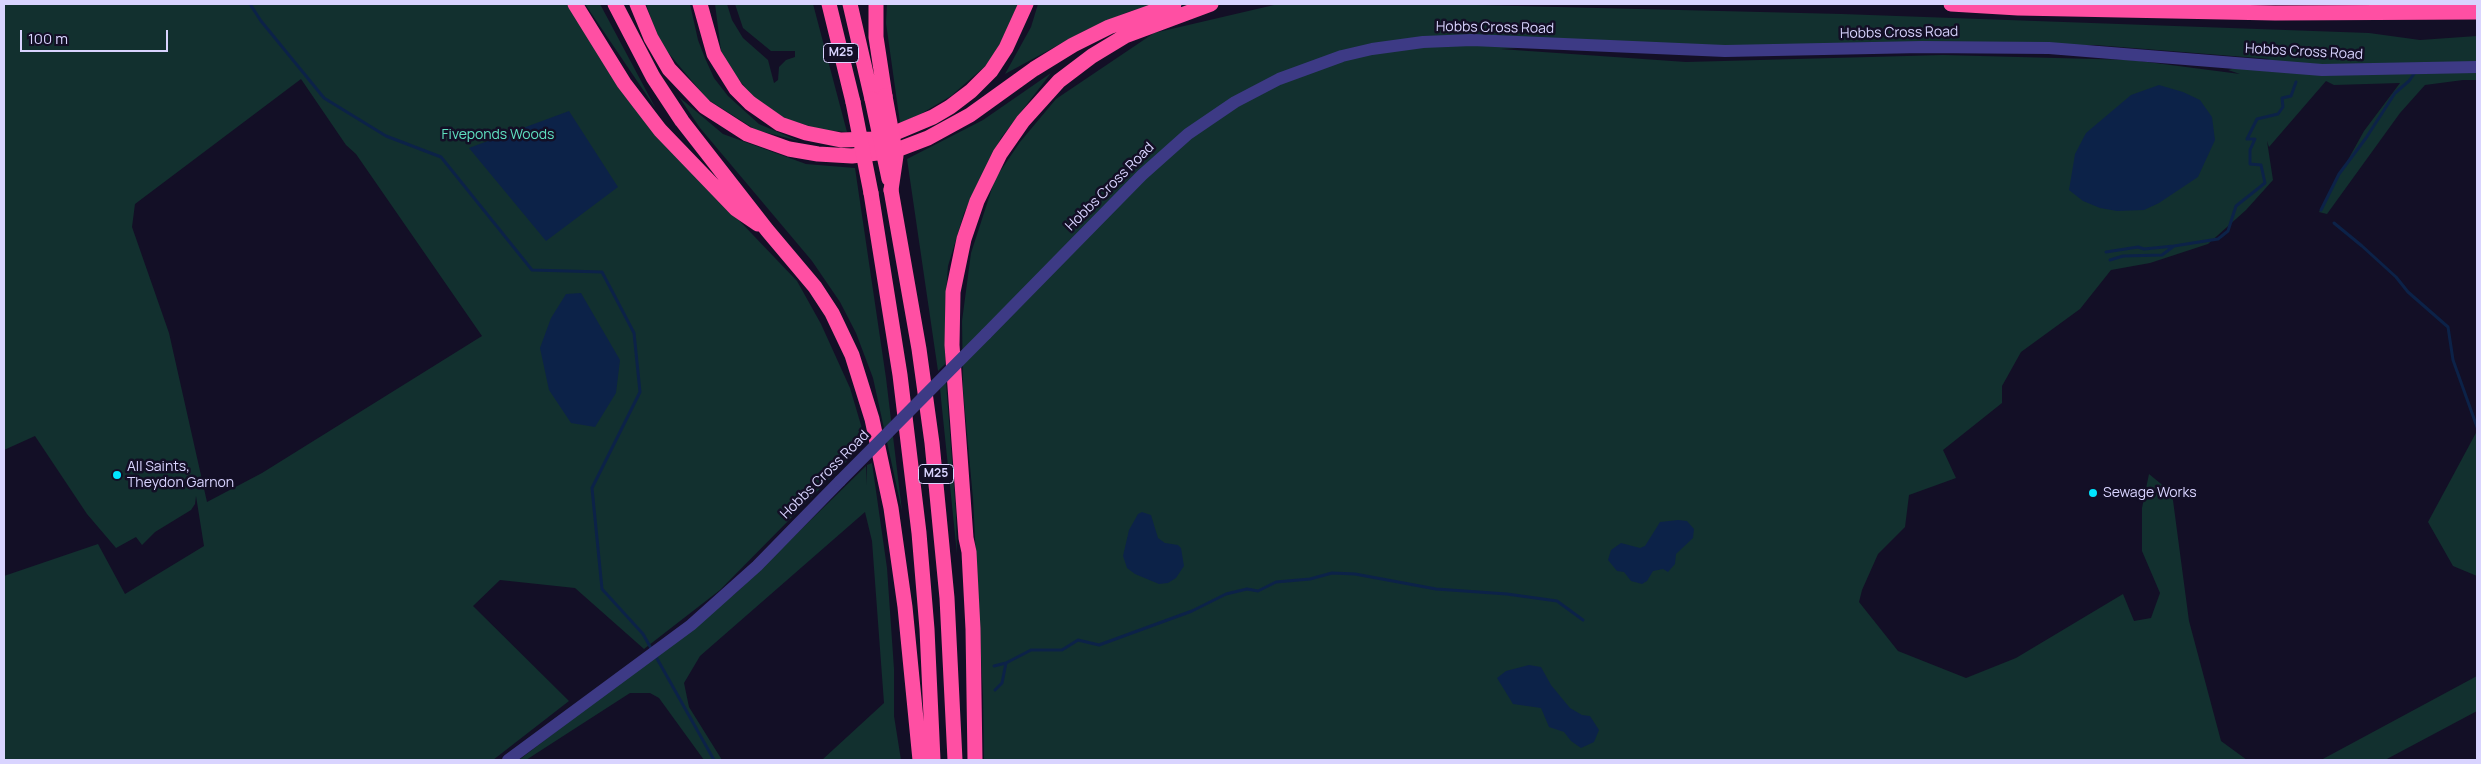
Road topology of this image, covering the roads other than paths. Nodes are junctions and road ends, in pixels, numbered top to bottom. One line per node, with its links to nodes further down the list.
1 (575, 4): 15 (highway)
2 (615, 4): 15 (highway)
3 (637, 4): 9 (highway)
4 (700, 4): 8 (highway)
5 (829, 4): 21 (highway, M25, bridge)
6 (850, 4): 14 (highway, M25)
7 (876, 4): 14 (highway)
8 (1026, 4)
9 (1174, 4)
10 (1211, 4): 16 (highway)
11 (1950, 4): 12 (highway)
12 (2477, 12)
13 (2477, 68): 18 (street, Hobbs Cross Road, bridge)
14 (879, 98): 22 (highway, M25, bridge)
15 (767, 230): 17 (highway)
16 (966, 538): 23 (highway); 24 (highway)
17 (900, 576): 19 (highway); 20 (highway)
18 (508, 760)
19 (912, 760)
20 (920, 760)
21 (933, 760)
22 (956, 760)
23 (968, 760)
24 (974, 760)

